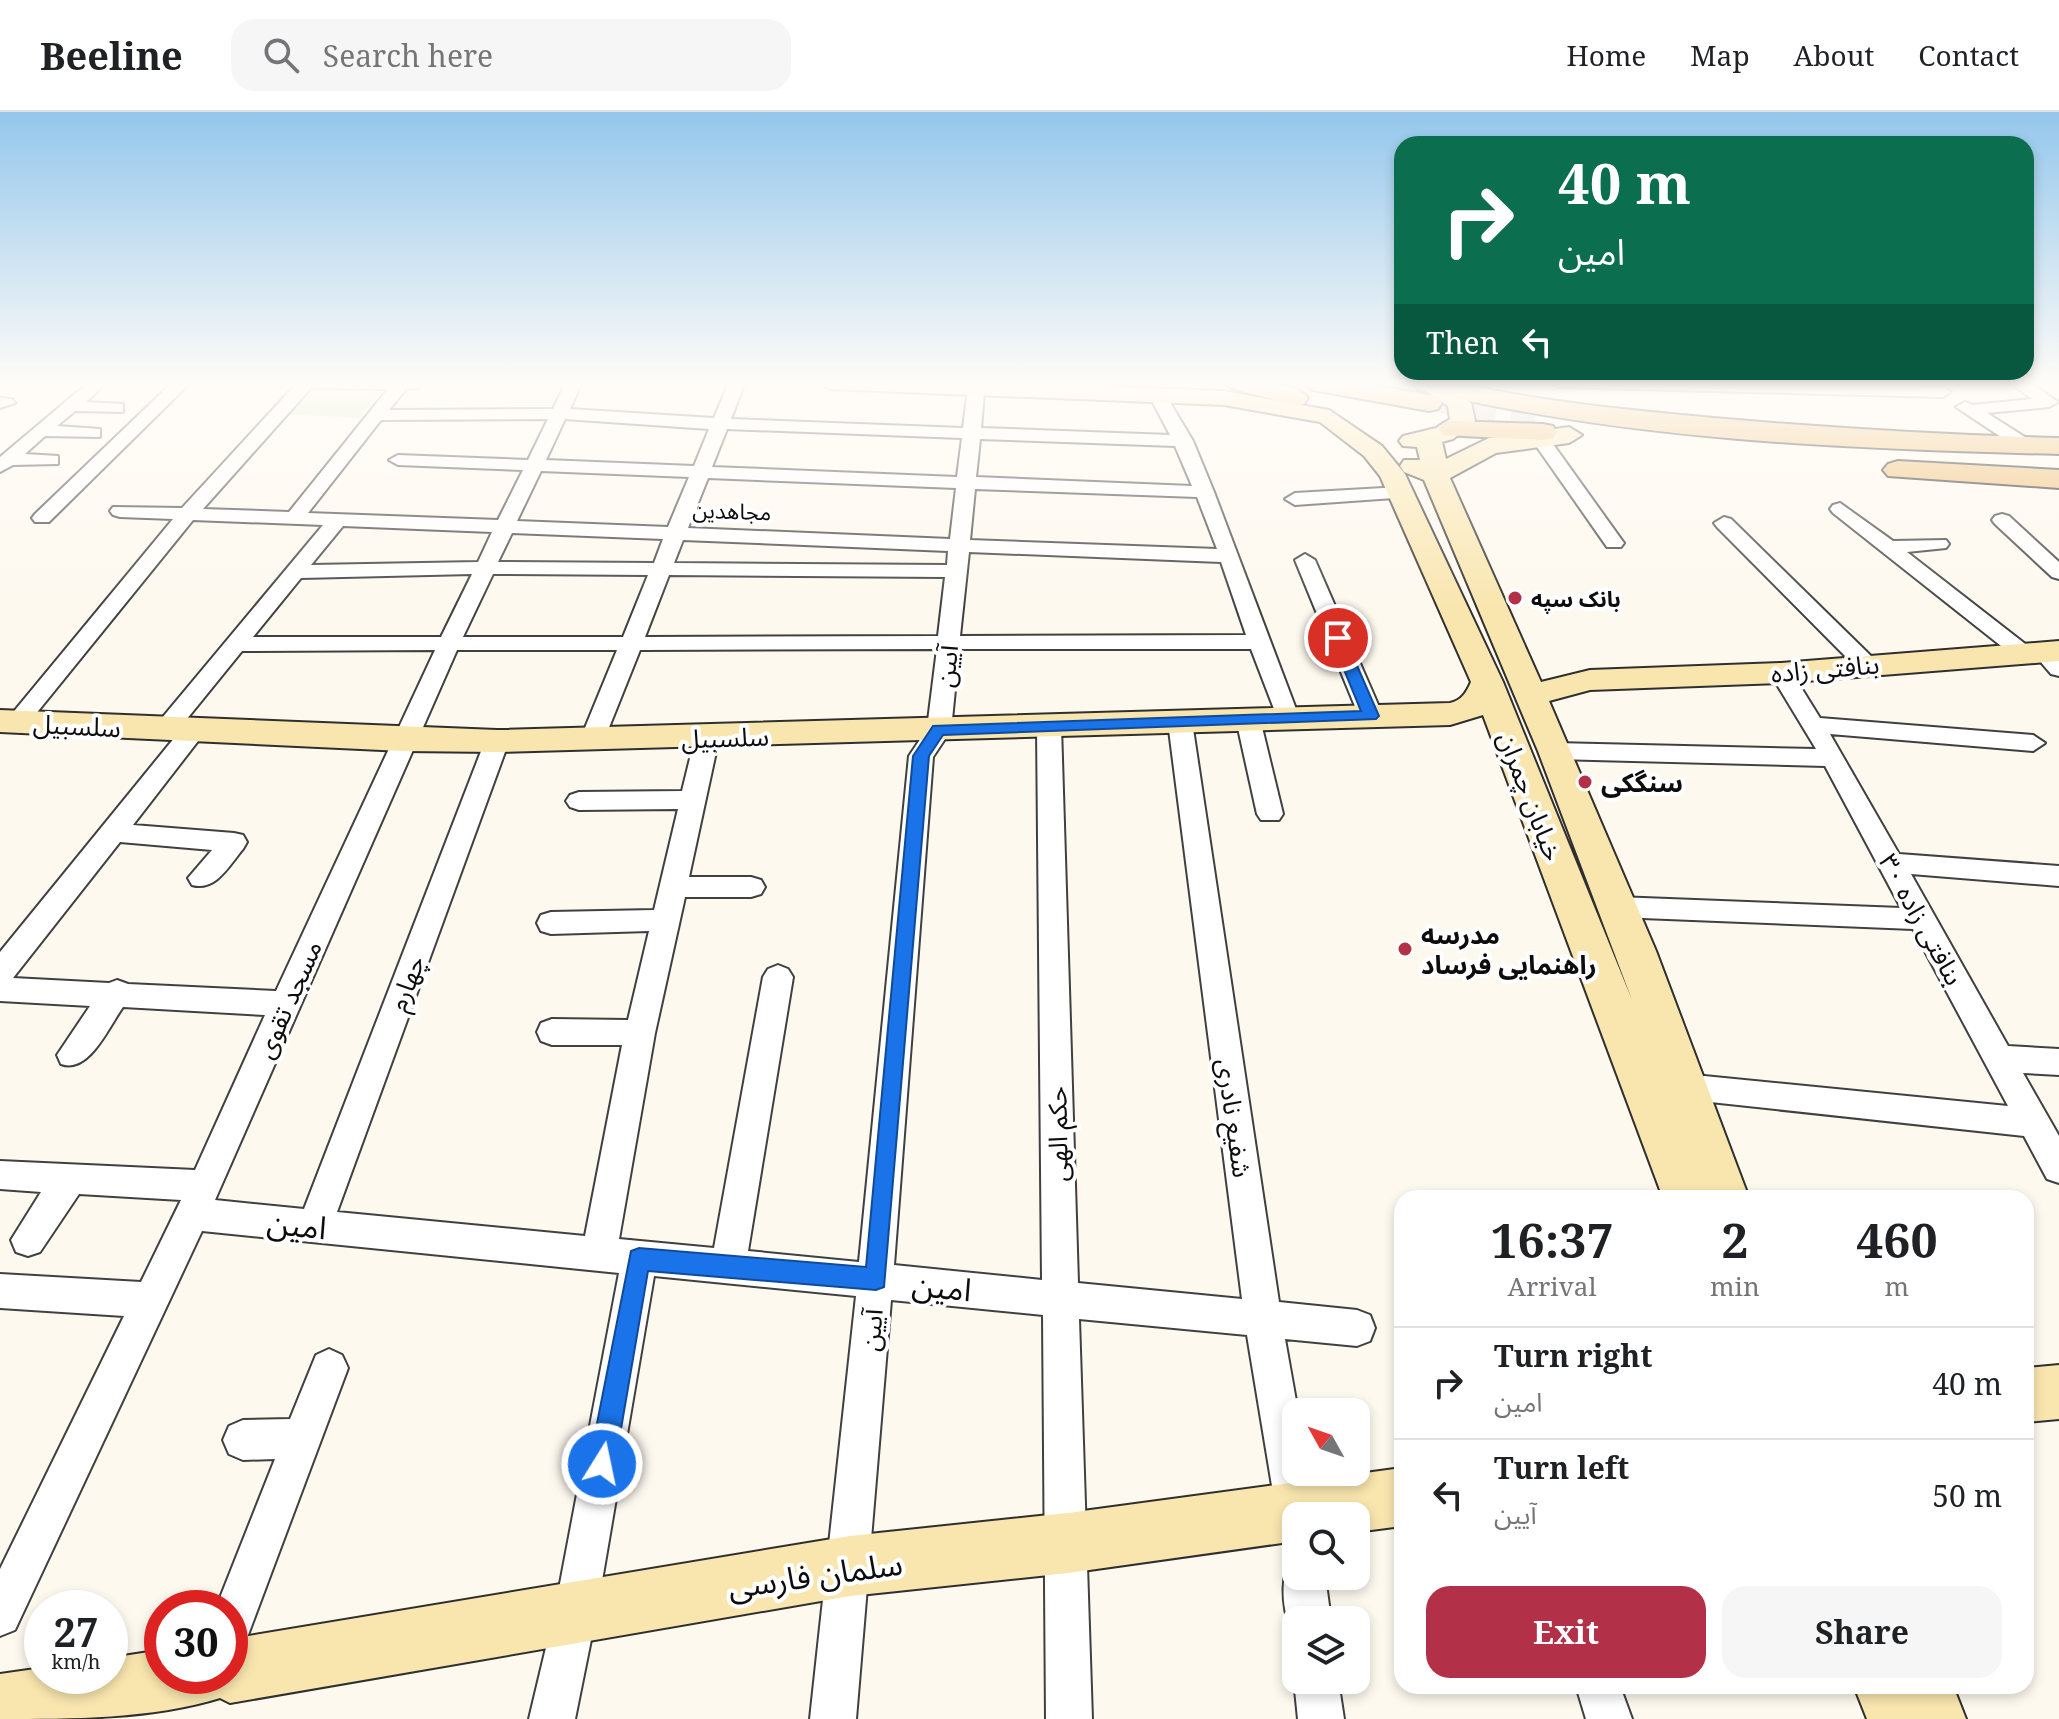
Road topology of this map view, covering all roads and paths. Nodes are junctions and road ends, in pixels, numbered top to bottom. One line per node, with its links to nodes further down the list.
1 (105, 457): 30 (street)
2 (239, 457): 28 (street)
3 (343, 457): 29 (street)
4 (541, 457): 16 (street, مسجد تقوی)
5 (707, 457): 19 (street)
6 (968, 457): 23 (street, آیین)
7 (1191, 457): 24 (street)
8 (1377, 457): 22 (main road, خیابان چمران)
9 (1435, 457): 20 (main road, خیابان چمران)
10 (1469, 457): 20 (main road)
11 (1556, 457): 37 (street)
12 (1863, 457): 17 (main road)
13 (52, 460): 15 (street)
14 (398, 460): 16 (street)
15 (4, 462)
16 (538, 464): 19 (street); 34 (street, مسجد تقوی)
17 (2059, 466)
18 (1875, 469): 21 (main road)
19 (700, 473): 23 (street); 35 (street)
20 (1436, 475): 22 (main road); 54 (main road, خیابان چمران)
21 (2059, 479)
22 (1396, 484): 25 (street); 54 (main road, خیابان چمران)
23 (966, 485): 24 (street); 36 (street, آیین)
24 (1205, 492): 40 (street)
25 (1295, 499)
26 (1840, 509): 39 (street)
27 (120, 511): 28 (street, مجاهدین)
28 (188, 513): 29 (street, مجاهدین); 62 (street)
29 (295, 517): 31 (street, مجاهدین)
30 (42, 518)
31 (338, 519): 34 (street, مجاهدین); 45 (street)
32 (2002, 520): 46 (street)
33 (1724, 523): 53 (street)
34 (508, 526): 35 (street, مجاهدین); 42 (street, مسجد تقوی)
35 (676, 532): 36 (street, مجاهدین); 43 (street)
36 (960, 543): 40 (street, مجاهدین); 44 (street, آیین)
37 (1614, 543)
38 (1939, 544): 39 (street)
39 (1885, 547): 52 (street)
40 (1227, 556): 50 (street)
41 (1305, 560): 59 (street)
42 (487, 568): 43 (street); 45 (street); 47 (street, مسجد تقوی)
43 (661, 571): 44 (street); 48 (street)
44 (956, 571): 49 (street, آیین)
45 (295, 572): 51 (street)
46 (2059, 573)
47 (451, 642): 48 (street); 51 (street); 69 (street, مسجد تقوی)
48 (631, 642): 49 (street); 70 (street)
49 (949, 642): 50 (street); 66 (street, آیین)
50 (1258, 642): 60 (street)
51 (235, 644): 67 (street)
52 (2046, 656): 53 (main road, بنافتی زاده)
53 (1866, 664): 55 (main road, بنافتی زاده)
54 (1499, 669): 56 (main road, بنافتی زاده); 57 (main road, خیابان چمران); 58 (main road, سلسبیل); 74 (main road, خیابان چمران)
55 (1781, 673): 56 (main road, بنافتی زاده); 64 (street, بنافتی زاده ۳۰)
56 (1590, 680): 57 (main road, بنافتی زاده)
57 (1530, 695): 73 (main road, خیابان چمران)
58 (1450, 714): 59 (main road, سلسبیل); 74 (main road, سلسبیل)
59 (1371, 716): 60 (main road, سلسبیل)
60 (1287, 717): 61 (main road, سلسبیل)
61 (1248, 719): 63 (main road, سلسبیل); 78 (street)
62 (9, 721): 67 (main road, سلسبیل)
63 (1180, 722): 65 (main road, سلسبیل); 117 (street, شفیع نادری)
64 (1813, 725): 72 (street); 75 (street, بنافتی زاده ۳۰)
65 (1049, 726): 66 (main road, سلسبیل); 115 (street, حکم الهی)
66 (939, 730): 68 (main road, سلسبیل); 113 (street, آیین)
67 (179, 731): 69 (main road, سلسبیل); 79 (street)
68 (707, 738): 70 (main road, سلسبیل); 76 (street)
69 (403, 740): 71 (main road, سلسبیل); 94 (street, مسجد تقوی)
70 (592, 740): 71 (main road, سلسبیل)
71 (497, 741): 108 (street, چهارم)
72 (2033, 743)
73 (1555, 751): 75 (street); 85 (main road, خیابان چمران)
74 (1514, 756): 100 (main road, خیابان چمران)
75 (1833, 758): 80 (street, بنافتی زاده ۳۰)
76 (695, 800): 77 (street); 83 (street)
77 (579, 801)
78 (1270, 814)
79 (111, 832): 82 (street); 89 (street)
80 (1891, 863): 81 (street); 86 (street, بنافتی زاده ۳۰)
81 (2059, 876)
82 (202, 878)
83 (676, 887): 84 (street); 87 (street)
84 (751, 887)
85 (1617, 907): 86 (street); 100 (main road, خیابان چمران)
86 (1922, 919): 98 (street, بنافتی زاده ۳۰)
87 (665, 920): 88 (street); 96 (street)
88 (551, 923)
89 (14, 934): 90 (street)
90 (0, 973)
91 (778, 977): 112 (street)
92 (0, 989): 93 (street)
93 (117, 992): 94 (street); 97 (street)
94 (286, 1004): 107 (street, مسجد تقوی)
95 (552, 1032): 96 (street)
96 (640, 1033): 110 (street)
97 (72, 1055)
98 (1999, 1058): 99 (street); 101 (street, بنافتی زاده ۳۰)
99 (2059, 1062)
100 (1663, 1087): 101 (street); 105 (main road, خیابان چمران); 106 (main road, خیابان چمران)
101 (2034, 1123): 102 (street, بنافتی زاده ۳۰)
102 (2059, 1168)
103 (2, 1175): 104 (street, امین)
104 (71, 1178): 107 (street, امین); 109 (street)
105 (1685, 1190)
106 (1721, 1190)
107 (198, 1200): 108 (street, امین); 116 (street, مسجد تقوی)
108 (315, 1225): 110 (street, امین)
109 (28, 1240)
110 (599, 1253): 111 (street, امین)
111 (639, 1259): 112 (street, امین); 131 (street)
112 (728, 1266): 113 (street, امین)
113 (876, 1279): 115 (street, امین); 129 (street, آیین)
114 (0, 1291): 116 (street)
115 (1060, 1298): 117 (street, امین); 128 (street, حکم الهی)
116 (150, 1300): 132 (street, مسجد تقوی)
117 (1263, 1319): 118 (street, امین); 125 (street, شفیع نادری)
118 (1357, 1328)
119 (329, 1368): 122 (street)
120 (2059, 1392): 121 (main road)
121 (2034, 1394)
122 (302, 1438): 123 (street); 130 (street)
123 (243, 1440)
124 (1394, 1498): 126 (main road, سلمان فارسی)
125 (1295, 1502)
126 (1370, 1502)
127 (1282, 1517): 128 (main road, سلمان فارسی)
128 (1068, 1543): 129 (main road, سلمان فارسی); 140 (street, حکم الهی)
129 (850, 1566): 131 (main road, سلمان فارسی); 139 (street, آیین)
130 (244, 1590)
131 (576, 1610): 133 (main road, سلمان فارسی); 138 (street)
132 (0, 1615)
133 (248, 1668)
134 (144, 1684): 137 (main road)
135 (1318, 1694): 141 (street)
136 (1601, 1694): 142 (street)
137 (0, 1706)
138 (552, 1719)
139 (833, 1719)
140 (1069, 1719)
141 (1321, 1719)
142 (1609, 1719)

